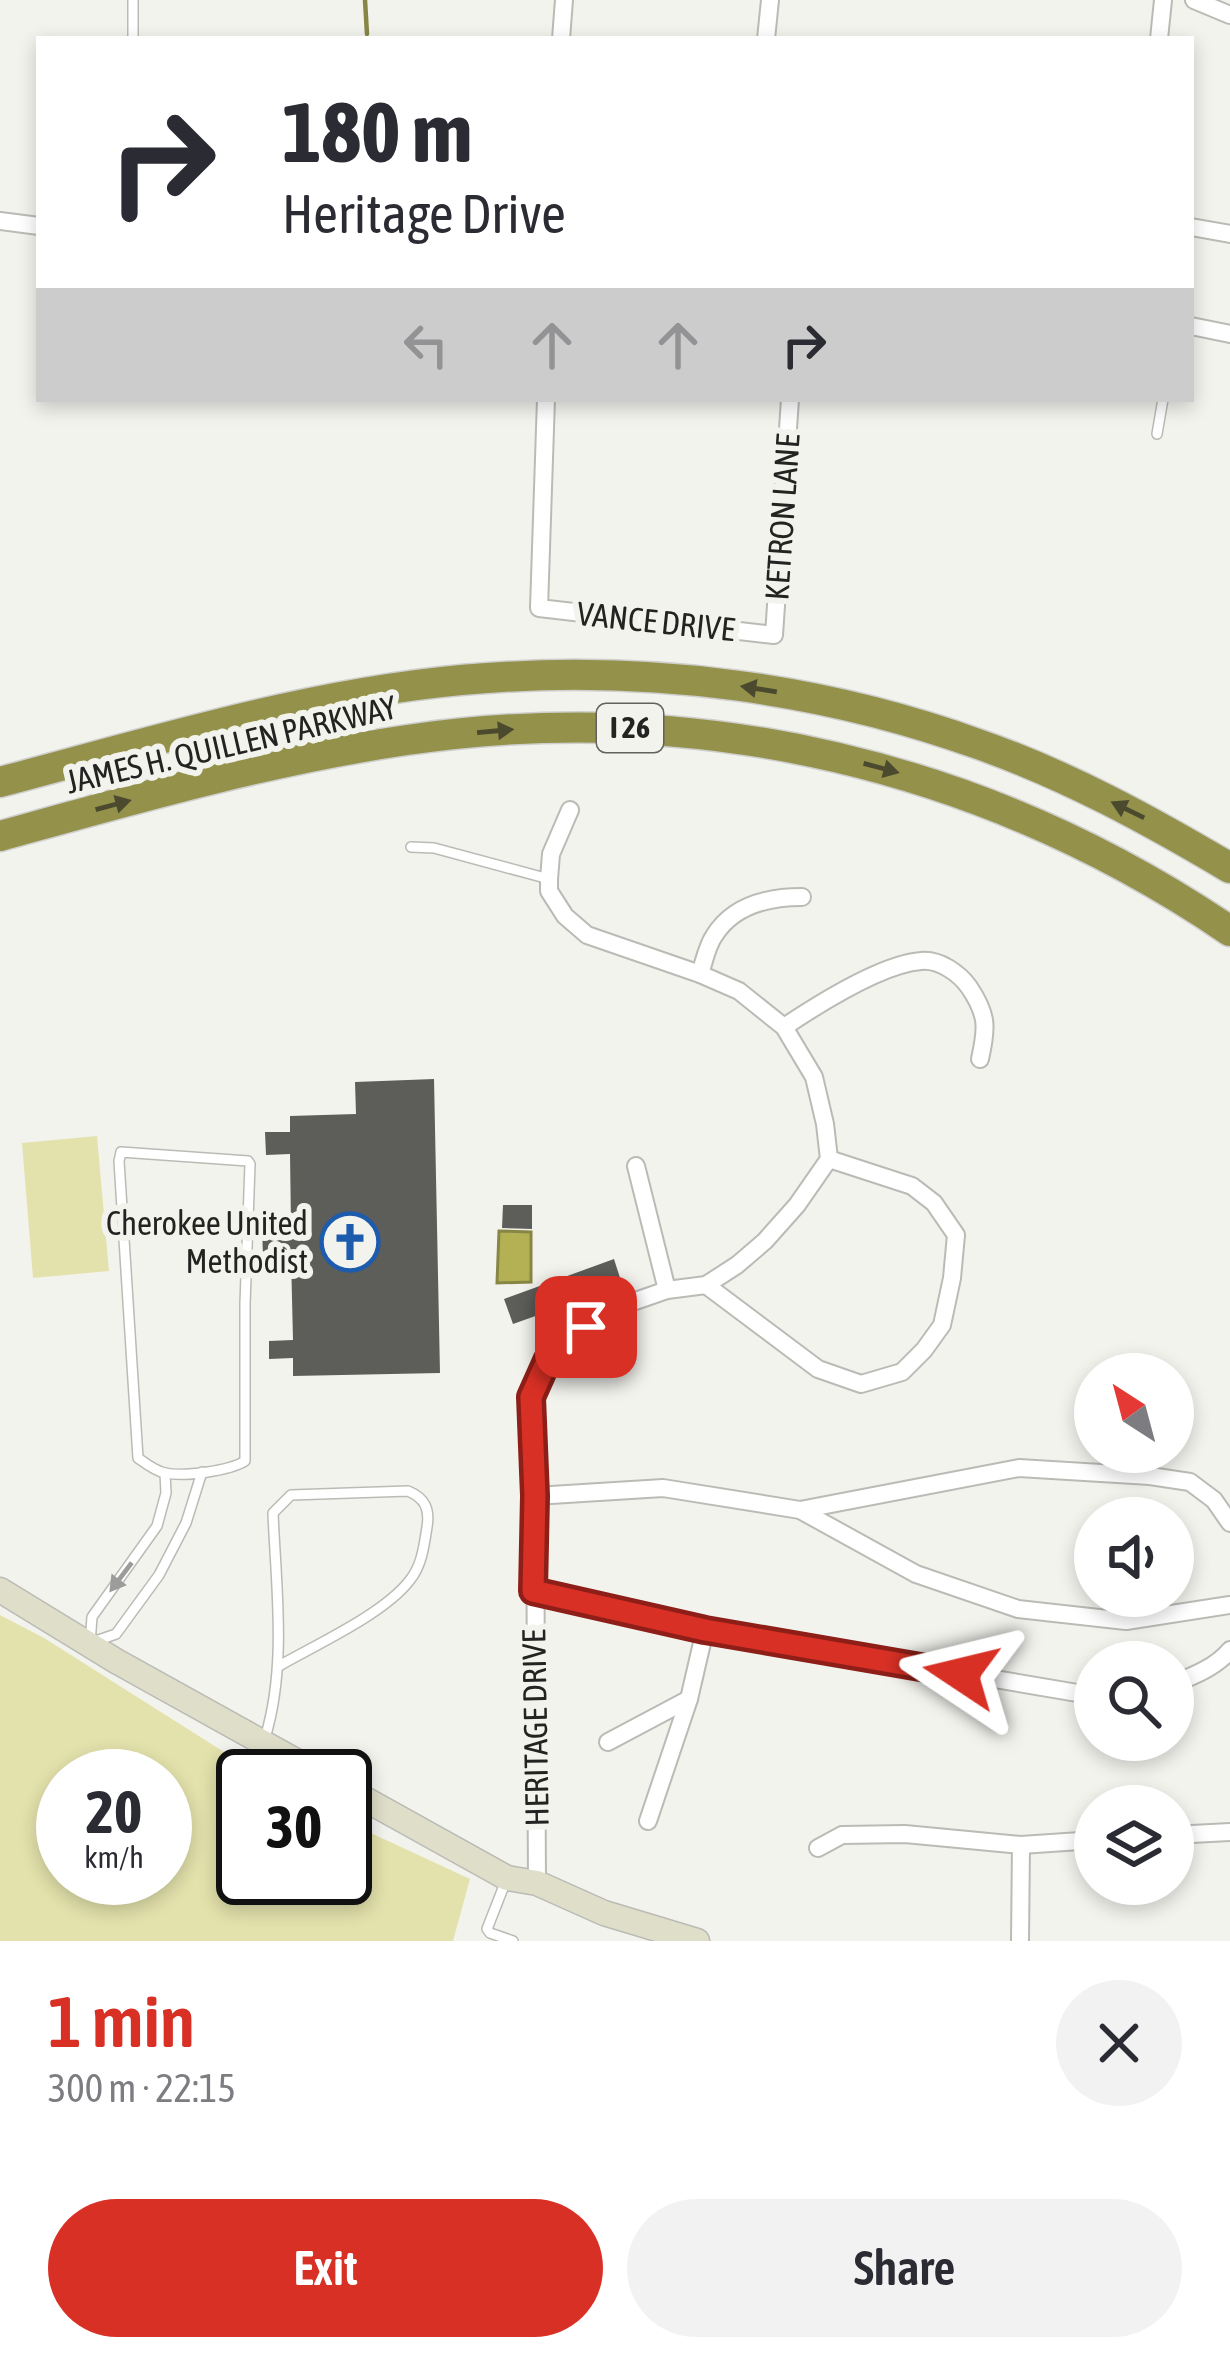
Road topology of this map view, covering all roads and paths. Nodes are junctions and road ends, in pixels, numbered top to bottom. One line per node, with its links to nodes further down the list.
1 (134, 0): 7 (lane)
2 (564, 0): 8 (street)
3 (770, 0): 9 (street)
4 (1162, 0): 10 (street)
5 (1194, 0): 6 (street)
6 (1230, 15)
7 (134, 36)
8 (561, 36)
9 (766, 36)
10 (1159, 36)
11 (0, 221): 12 (street)
12 (36, 226)
13 (1194, 228): 14 (street)
14 (1230, 234)
15 (1194, 327): 16 (street)
16 (1230, 334)
17 (546, 402): 21 (street, VANCE DRIVE)
18 (790, 402): 21 (street, KETRON LANE)
19 (1162, 402): 20 (lane)
20 (1157, 434)
21 (774, 635)
22 (0, 782): 26 (highway, JAMES H. QUILLEN PARKWAY / I 26, one-way to 22)
23 (570, 810): 27 (street)
24 (0, 836): 29 (highway, JAMES H. QUILLEN PARKWAY / I 26, one-way to 29)
25 (411, 847): 27 (lane)
26 (1230, 868)
27 (549, 879): 30 (street)
28 (802, 897): 30 (street)
29 (1230, 932)
30 (700, 974): 31 (street)
31 (784, 1027): 32 (street); 33 (street)
32 (980, 1059)
33 (830, 1160): 35 (street, HERITAGE DRIVE); 35 (street)
34 (636, 1166): 36 (street)
35 (706, 1285): 36 (street, HERITAGE DRIVE)
36 (667, 1290): 39 (street, HERITAGE DRIVE)
37 (202, 1472): 38 (lane); 38 (lane); 46 (lane)
38 (165, 1473): 46 (lane, one-way to 46)
39 (535, 1496): 40 (street); 43 (street, HERITAGE DRIVE)
40 (800, 1510): 41 (street); 44 (street)
41 (1230, 1523)
42 (0, 1590): 46 (main road)
43 (533, 1591): 45 (street); 63 (street, HERITAGE DRIVE)
44 (1230, 1605)
45 (705, 1630): 50 (street); 51 (street)
46 (90, 1643): 53 (main road)
47 (1230, 1650): 49 (street)
48 (279, 1666): 48 (lane); 53 (lane)
49 (1194, 1676)
50 (1074, 1692)
51 (689, 1700): 52 (street); 56 (street)
52 (608, 1742)
53 (263, 1743): 54 (main road)
54 (274, 1749)
55 (372, 1803): 62 (main road)
56 (648, 1821)
57 (1230, 1832): 58 (street)
58 (1194, 1834)
59 (1074, 1841): 60 (street)
60 (1021, 1845): 61 (street); 68 (street)
61 (818, 1848)
62 (507, 1878): 63 (main road); 65 (lane)
63 (537, 1883): 64 (main road)
64 (655, 1934): 67 (main road)
65 (489, 1937): 66 (lane)
66 (513, 1941)
67 (697, 1941)
68 (1020, 1941)

